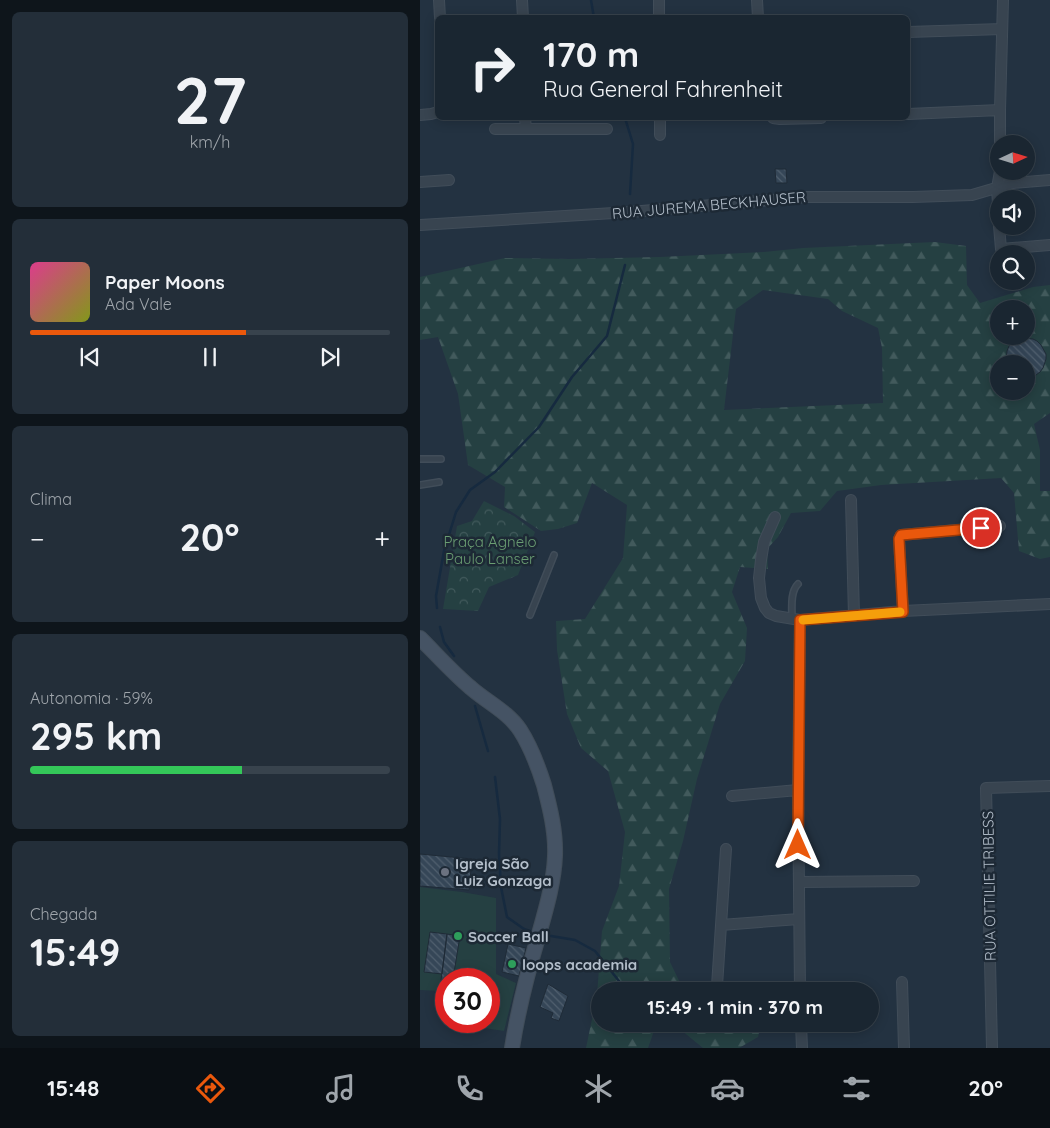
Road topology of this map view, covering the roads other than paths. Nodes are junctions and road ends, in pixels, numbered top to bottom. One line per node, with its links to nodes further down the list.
1 (439, 0): 6 (street)
2 (522, 0): 7 (street)
3 (660, 0): 8 (street)
4 (758, 0): 9 (street)
5 (1003, 0): 10 (street)
6 (440, 15)
7 (523, 15)
8 (660, 15)
9 (758, 15)
10 (1002, 29): 11 (street); 12 (street)
11 (910, 32)
12 (1000, 110): 14 (street); 22 (street)
13 (435, 113): 15 (street)
14 (910, 114)
15 (420, 115)
16 (525, 120): 19 (street)
17 (660, 120): 21 (street)
18 (495, 129): 19 (street)
19 (526, 129): 20 (street)
20 (608, 129)
21 (660, 135)
22 (1000, 135)
23 (448, 180): 26 (street)
24 (998, 180): 27 (street)
25 (1050, 180): 27 (street, RUA JUREMA BECKHAUSER)
26 (420, 182)
27 (997, 188): 28 (street, RUA JUREMA BECKHAUSER)
28 (420, 225)
29 (1000, 235): 30 (street)
30 (1050, 245)
31 (441, 458): 32 (lane)
32 (420, 459)
33 (439, 482): 34 (lane)
34 (420, 485)
35 (851, 500): 43 (street)
36 (775, 517): 44 (street)
37 (1000, 526): 41 (street)
38 (554, 555): 42 (lane)
39 (798, 584): 44 (lane)
40 (1050, 604): 41 (street)
41 (903, 612): 43 (street)
42 (530, 615)
43 (854, 616): 44 (street)
44 (796, 620): 47 (street)
45 (420, 638): 58 (main road)
46 (1050, 786): 61 (street, RUA OTTILIE TRIBESS)
47 (798, 790): 48 (street); 51 (street)
48 (732, 796)
49 (726, 849): 53 (street)
50 (914, 881): 51 (street)
51 (799, 882): 52 (street)
52 (799, 919): 53 (street); 55 (street)
53 (721, 925): 54 (street)
54 (717, 982)
55 (800, 982)
56 (902, 982): 60 (street)
57 (801, 1032): 59 (street)
58 (512, 1048)
59 (802, 1048)
60 (904, 1048)
61 (992, 1048)

